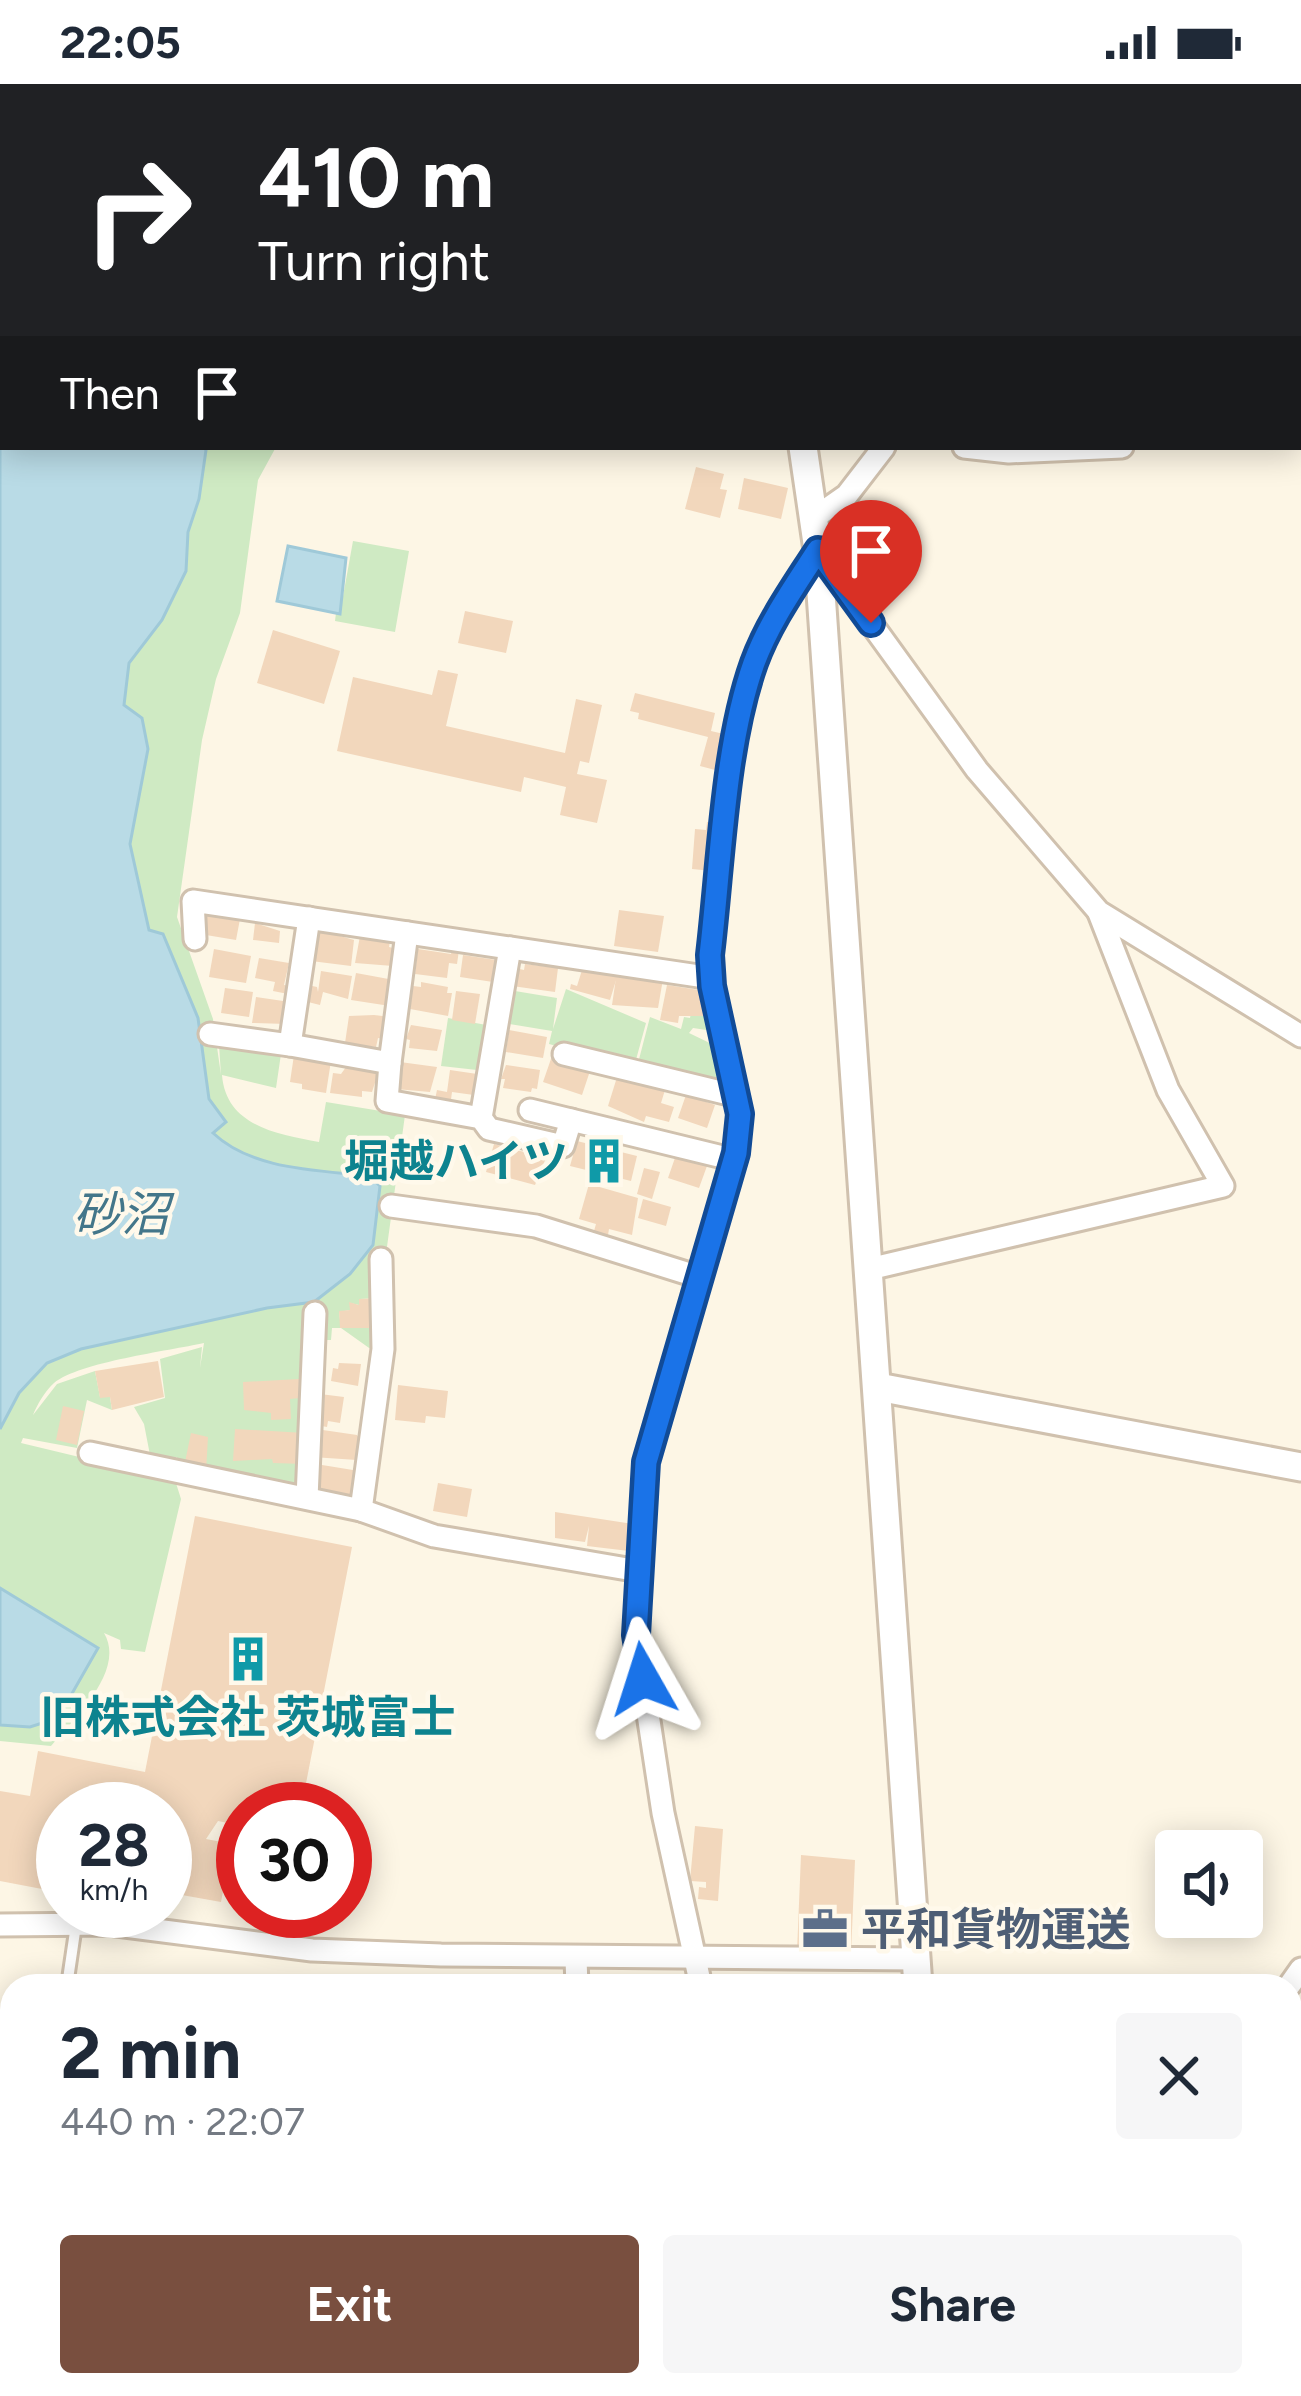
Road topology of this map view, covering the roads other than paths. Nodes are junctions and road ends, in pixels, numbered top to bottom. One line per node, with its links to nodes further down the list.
1 (803, 450): 5 (street)
2 (882, 450): 5 (street)
3 (991, 450): 4 (street)
4 (1055, 450)
5 (814, 518): 6 (street)
6 (818, 550): 7 (street); 12 (street); 25 (street)
7 (1099, 912): 14 (street); 25 (street)
8 (309, 918): 9 (street); 10 (street); 15 (street)
9 (407, 933): 11 (street); 17 (street)
10 (195, 939)
11 (510, 948): 12 (street); 20 (street)
12 (712, 978): 18 (street)
13 (210, 1034): 15 (street)
14 (1301, 1036)
15 (290, 1045): 17 (street)
16 (564, 1054): 18 (street)
17 (391, 1063): 20 (street)
18 (736, 1096): 22 (street)
19 (530, 1110): 21 (street)
20 (481, 1118): 21 (street)
21 (571, 1120): 22 (street)
22 (735, 1160): 26 (street)
23 (391, 1206): 26 (street)
24 (381, 1259): 32 (street)
25 (869, 1269): 28 (street)
26 (699, 1277): 33 (street)
27 (316, 1313): 31 (street)
28 (878, 1387): 30 (street); 40 (street)
29 (90, 1453): 31 (street)
30 (1301, 1467)
31 (307, 1498): 32 (street)
32 (361, 1510): 33 (street)
33 (639, 1571): 39 (street)
34 (0, 1925): 35 (street)
35 (36, 1925)
36 (192, 1935): 38 (street)
37 (74, 1938): 41 (lane)
38 (576, 1959): 39 (street); 42 (street)
39 (694, 1959): 40 (street); 43 (street)
40 (917, 1972)
41 (69, 1974)
42 (577, 1974)
43 (698, 1974)

